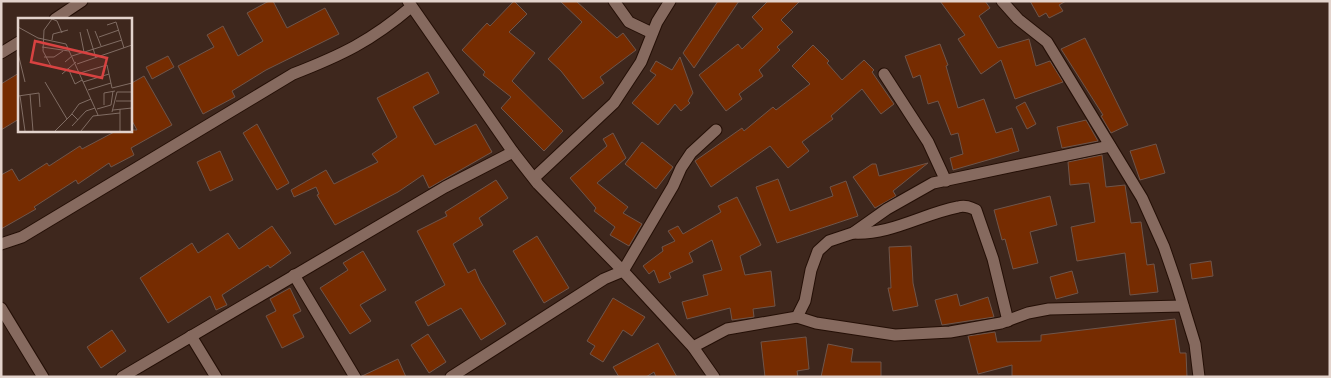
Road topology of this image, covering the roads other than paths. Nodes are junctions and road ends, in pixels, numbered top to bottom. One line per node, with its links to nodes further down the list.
1 (82, 1): 6 (street)
2 (614, 1): 7 (street)
3 (670, 1): 7 (street)
4 (1002, 1): 12 (street)
5 (410, 4): 13 (street); 17 (street)
6 (56, 18)
7 (652, 32): 14 (street)
8 (18, 43): 9 (street)
9 (1, 52)
10 (884, 74): 15 (street)
11 (716, 130): 18 (street)
12 (1110, 146): 15 (street); 20 (street)
13 (513, 152): 14 (street); 19 (street)
14 (534, 178): 18 (street)
15 (946, 181): 16 (street)
16 (854, 233): 22 (street); 23 (street)
17 (1, 244)
18 (623, 271): 25 (street); 30 (street)
19 (294, 275): 24 (street); 29 (street)
20 (1183, 306): 23 (street); 32 (street)
21 (1, 308): 26 (street)
22 (796, 317): 23 (street); 25 (street)
23 (1008, 321)
24 (191, 336): 27 (street); 28 (street)
25 (693, 347): 31 (street)
26 (43, 377)
27 (122, 377)
28 (216, 377)
29 (355, 377)
30 (451, 377)
31 (714, 377)
32 (1199, 377)

